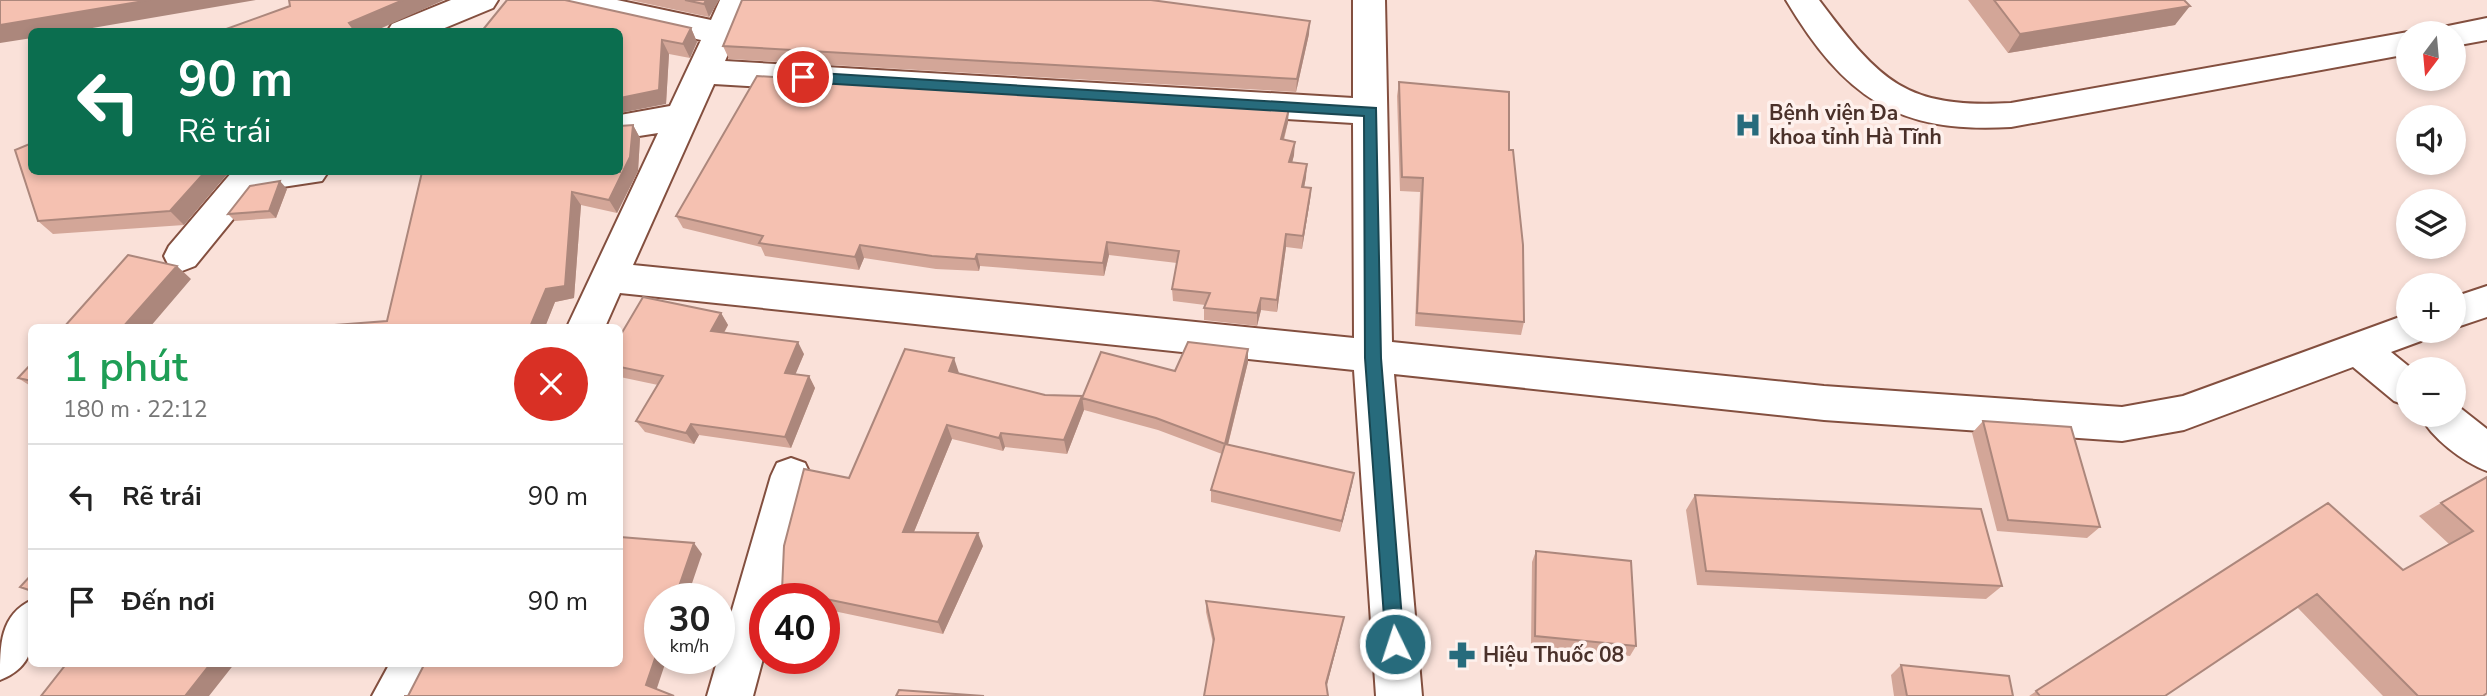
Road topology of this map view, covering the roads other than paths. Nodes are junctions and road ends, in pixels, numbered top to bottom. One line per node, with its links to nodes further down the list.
1 (482, 0): 6 (street)
2 (564, 0): 8 (street)
3 (736, 0): 8 (street)
4 (1369, 0): 12 (street)
5 (1802, 0): 10 (street)
6 (412, 28)
7 (2487, 29): 9 (street)
8 (720, 33): 11 (street)
9 (2466, 33)
10 (2396, 45)
11 (702, 71): 12 (street); 13 (street)
12 (1371, 112): 23 (street)
13 (680, 117): 14 (street); 17 (street)
14 (623, 126)
15 (278, 175): 16 (street)
16 (182, 256)
17 (610, 277): 20 (street); 23 (street)
18 (2487, 301): 19 (street)
19 (2466, 309)
20 (587, 324)
21 (2396, 334): 22 (street)
22 (2358, 348): 23 (street); 24 (street)
23 (1373, 358): 33 (street)
24 (2396, 379)
25 (2455, 427): 26 (street)
26 (2487, 453)
27 (791, 476): 32 (street)
28 (28, 625): 29 (street)
29 (0, 659)
30 (413, 667): 31 (street)
31 (395, 696)
32 (730, 696)
33 (1399, 696)

